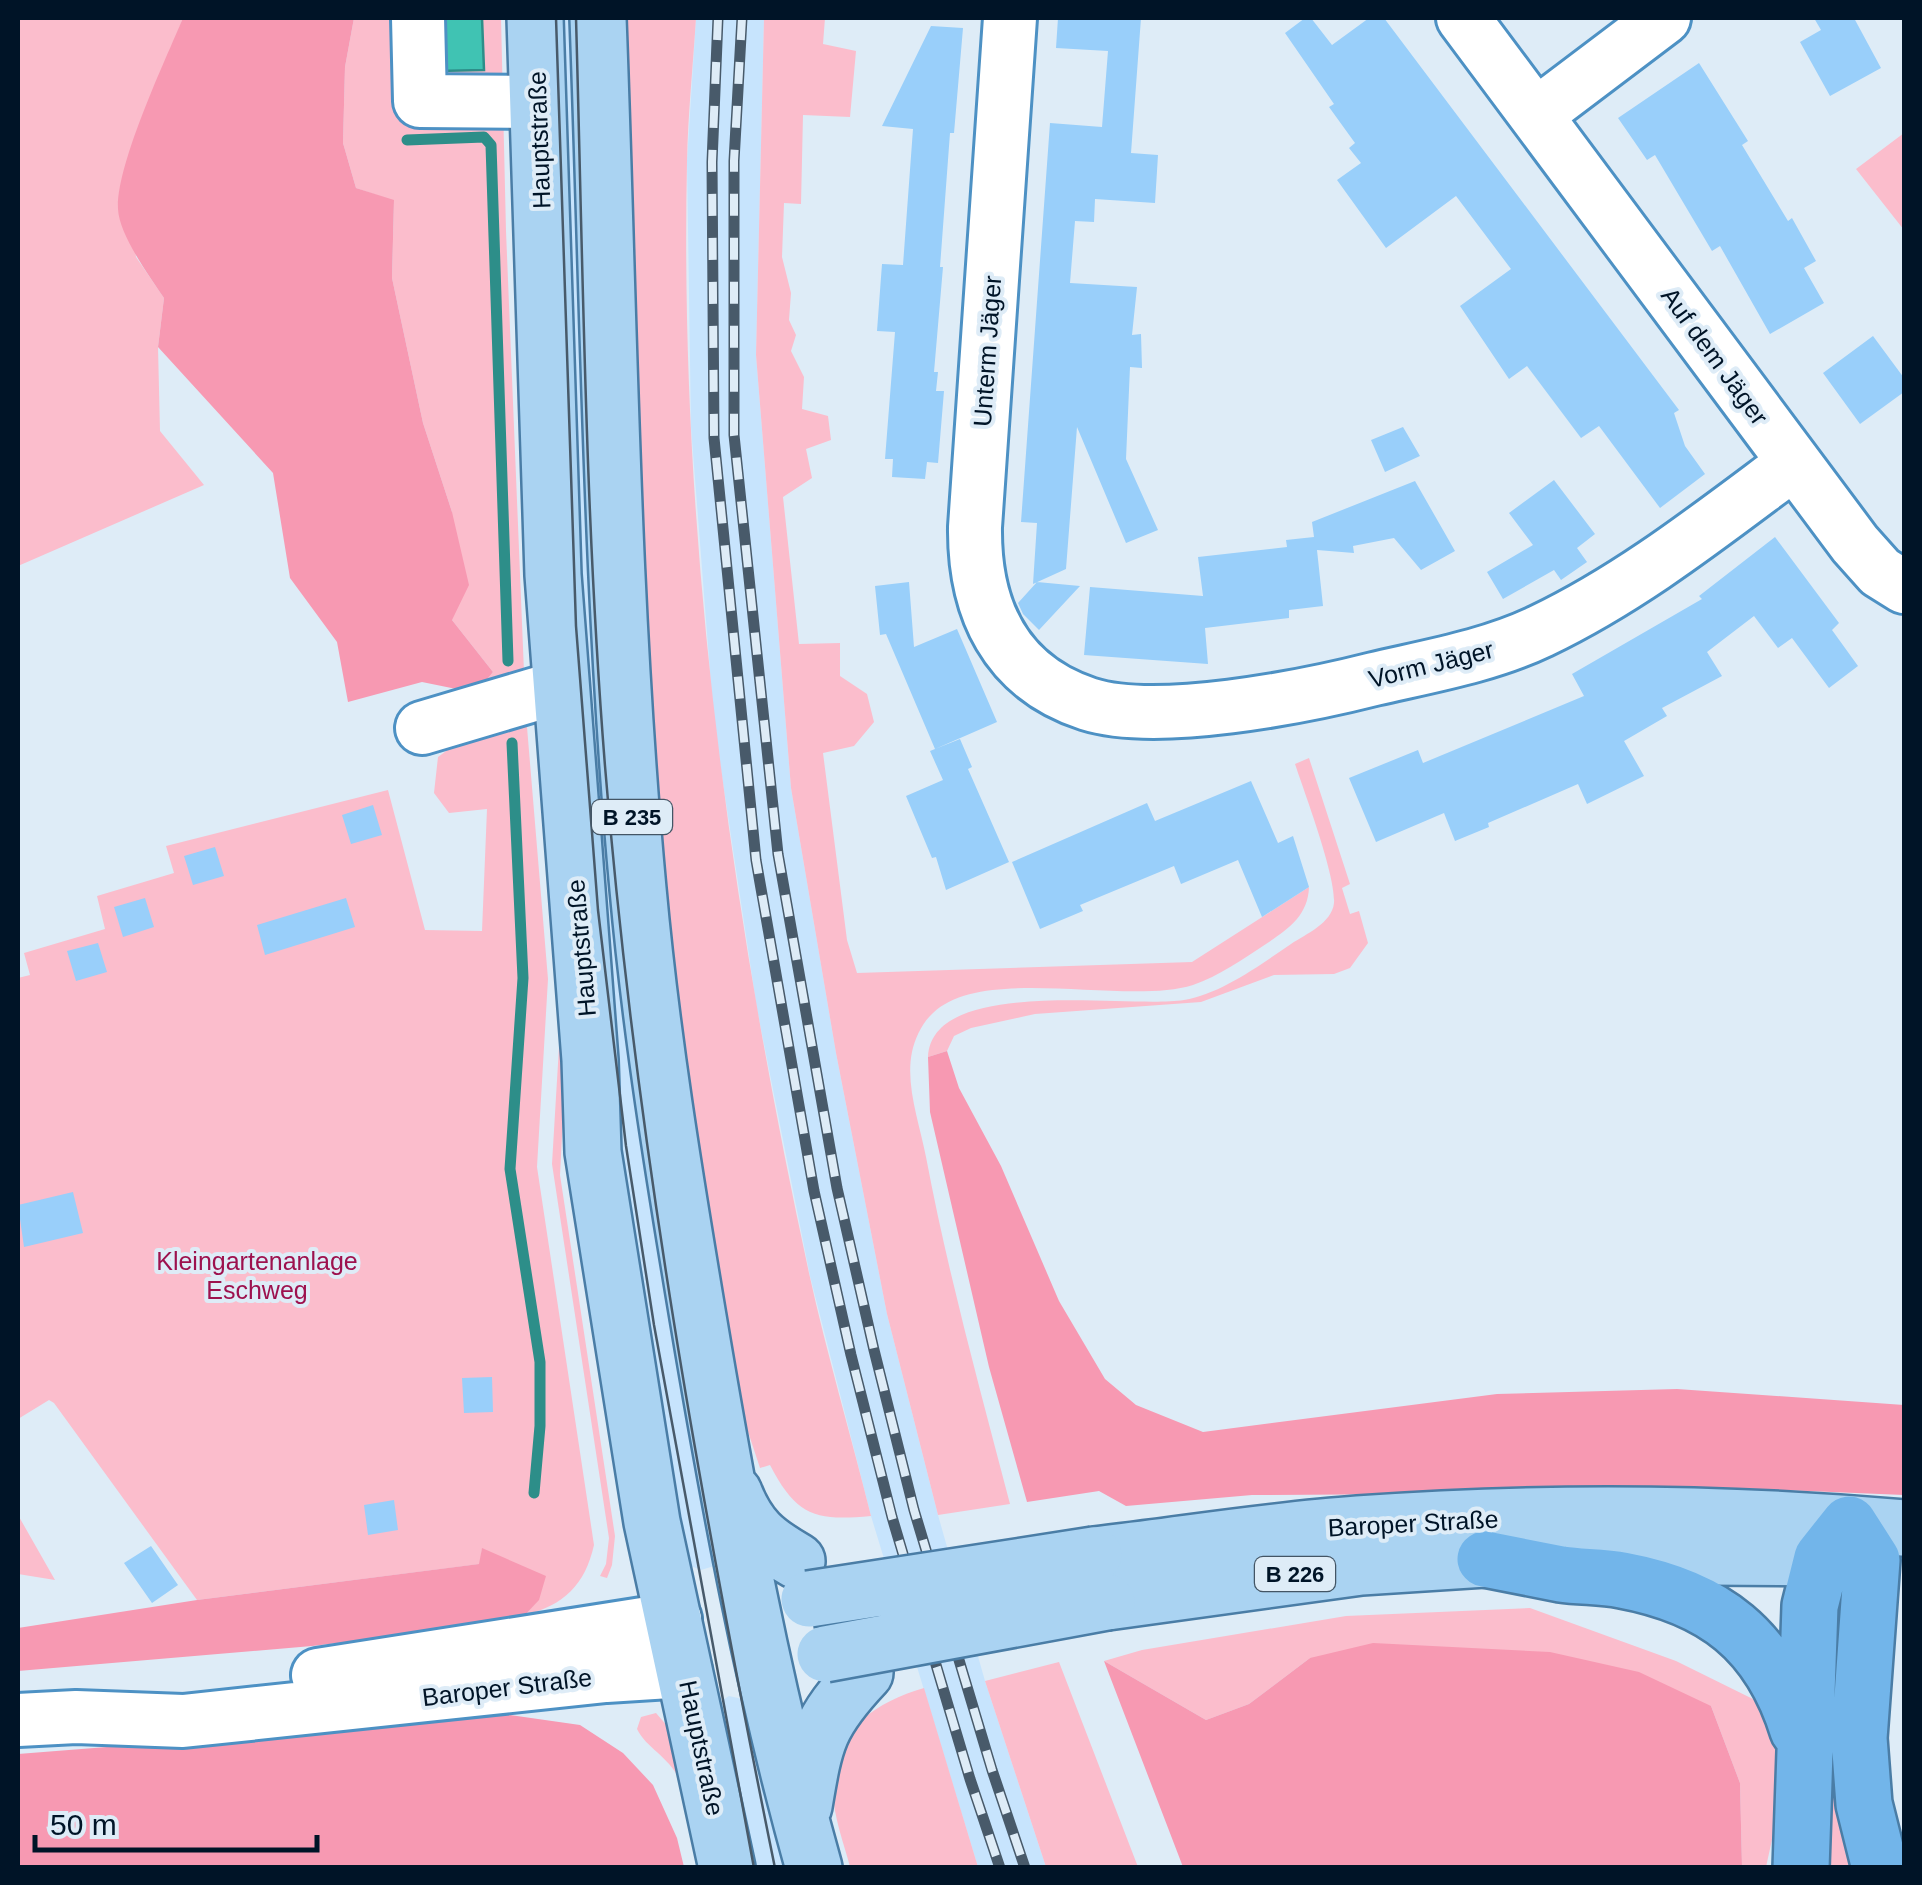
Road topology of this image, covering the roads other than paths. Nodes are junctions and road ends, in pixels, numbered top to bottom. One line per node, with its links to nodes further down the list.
1 (418, 18): 7 (street)
2 (535, 18): 7 (main road, Hauptstraße / B 235)
3 (598, 18): 14 (main road, B 235)
4 (1010, 18): 11 (street, Unterm Jäger)
5 (1463, 18): 8 (street, Auf dem Jäger)
6 (1664, 18): 8 (street)
7 (538, 102): 12 (main road, Hauptstraße / B 235)
8 (1537, 114): 9 (street, Auf dem Jäger)
9 (1794, 464): 10 (street, Auf dem Jäger); 11 (street, Vorm Jäger)
10 (1904, 587)
11 (1027, 670)
12 (560, 687): 13 (street); 20 (main road, Hauptstraße / B 235)
13 (422, 728)
14 (722, 1464): 18 (main road); 19 (main road, B 235)
15 (1870, 1547): 16 (main road, Baroper Straße / B 226); 17 (main road, Baroper Straße / B 226); 24 (highway); 28 (highway)
16 (1485, 1559): 17 (main road, Baroper Straße / B 226); 24 (highway)
17 (1100, 1578): 18 (main road, Baroper Straße / B 226, bridge); 22 (main road, Baroper Straße / B 226, bridge)
18 (803, 1580): 19 (main road, Baroper Straße / B 226)
19 (752, 1608): 20 (main road, Baroper Straße / B 226); 21 (main road, B 235)
20 (680, 1645): 21 (main road, Baroper Straße / B 226); 23 (street, Baroper Straße); 26 (main road, Hauptstraße)
21 (762, 1662): 22 (main road, Baroper Straße / B 226); 25 (main road)
22 (832, 1678): 25 (main road)
23 (18, 1720)
24 (1805, 1752): 27 (highway)
25 (808, 1846)
26 (728, 1868)
27 (1801, 1868)
28 (1880, 1868)

